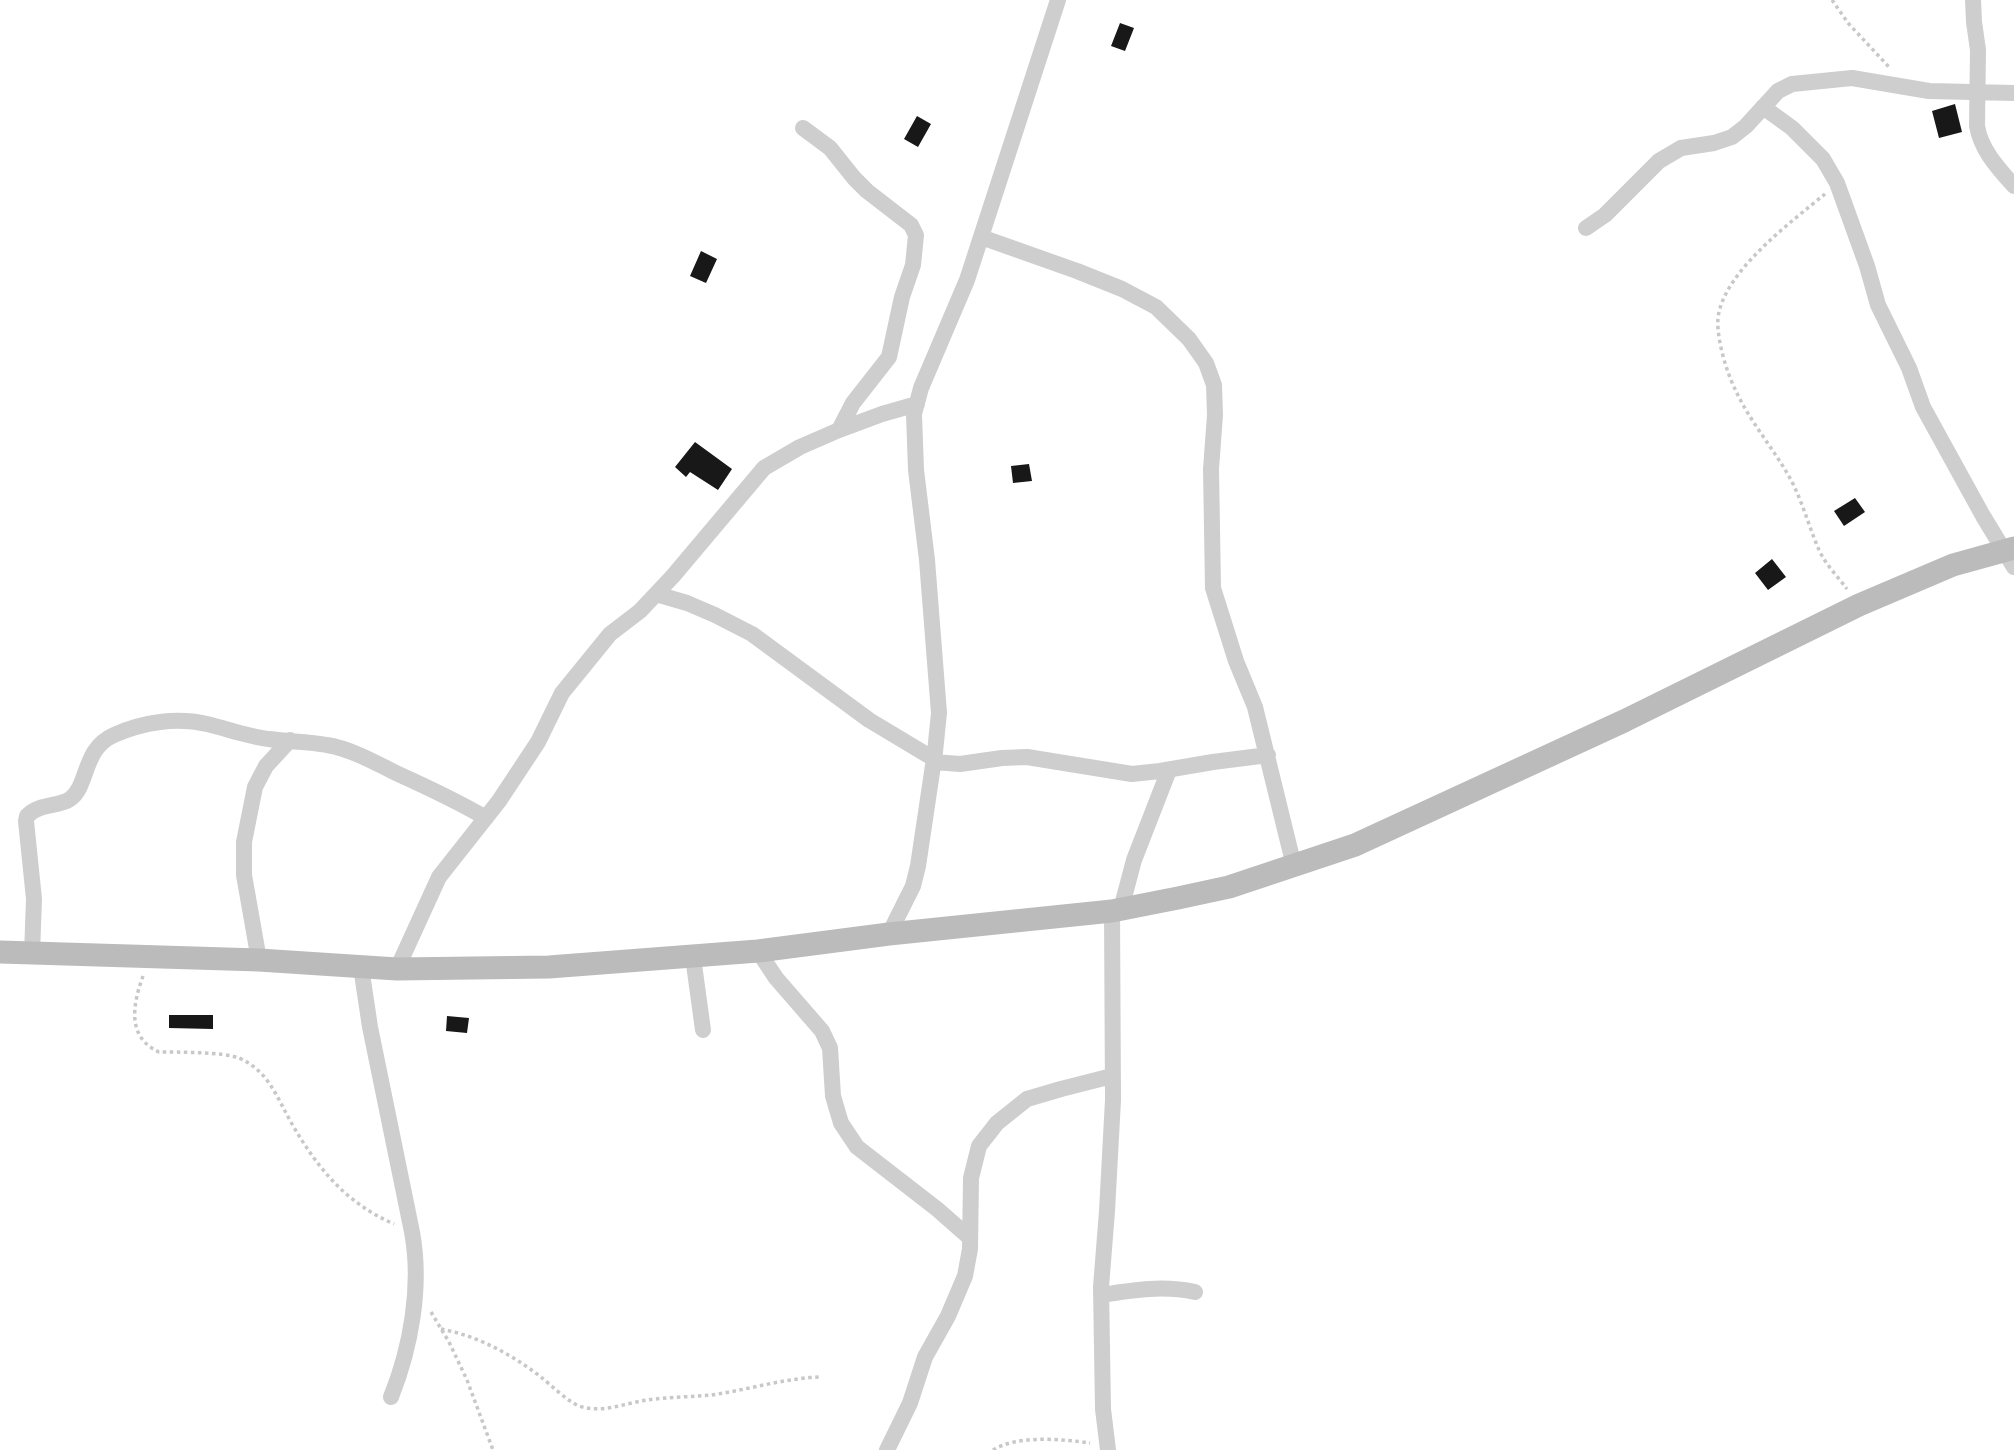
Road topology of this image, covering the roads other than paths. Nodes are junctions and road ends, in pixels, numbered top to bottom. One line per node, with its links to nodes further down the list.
1 (1058, 0): 9 (street)
2 (1973, 0): 3 (street)
3 (1978, 93): 4 (street); 5 (street); 7 (street)
4 (2014, 93)
5 (1763, 107): 8 (street); 12 (street)
6 (803, 128): 11 (street)
7 (2014, 186)
8 (1586, 228)
9 (981, 237): 10 (street); 15 (street)
10 (917, 404): 11 (street); 16 (street)
11 (839, 430): 13 (street)
12 (2011, 555): 19 (street)
13 (656, 594): 16 (street); 18 (street)
14 (290, 740): 18 (street); 24 (street); 26 (street)
15 (1268, 755): 17 (street); 19 (street)
16 (934, 761): 17 (street); 21 (street)
17 (1169, 770): 20 (street)
18 (486, 818): 28 (street)
19 (1294, 866): 20 (street)
20 (1116, 910): 21 (street); 30 (street)
21 (889, 934): 22 (street)
22 (758, 951): 25 (street); 31 (street)
23 (0, 953): 24 (street)
24 (32, 954): 26 (street)
25 (693, 957): 28 (street); 29 (street)
26 (259, 960): 27 (street)
27 (360, 967): 28 (street); 34 (street)
28 (397, 969)
29 (703, 1030)
30 (1112, 1076): 31 (street); 33 (street)
31 (970, 1238): 36 (street)
32 (1195, 1292): 33 (street)
33 (1101, 1295): 35 (street)
34 (391, 1397)
35 (1104, 1449)
36 (887, 1450)

